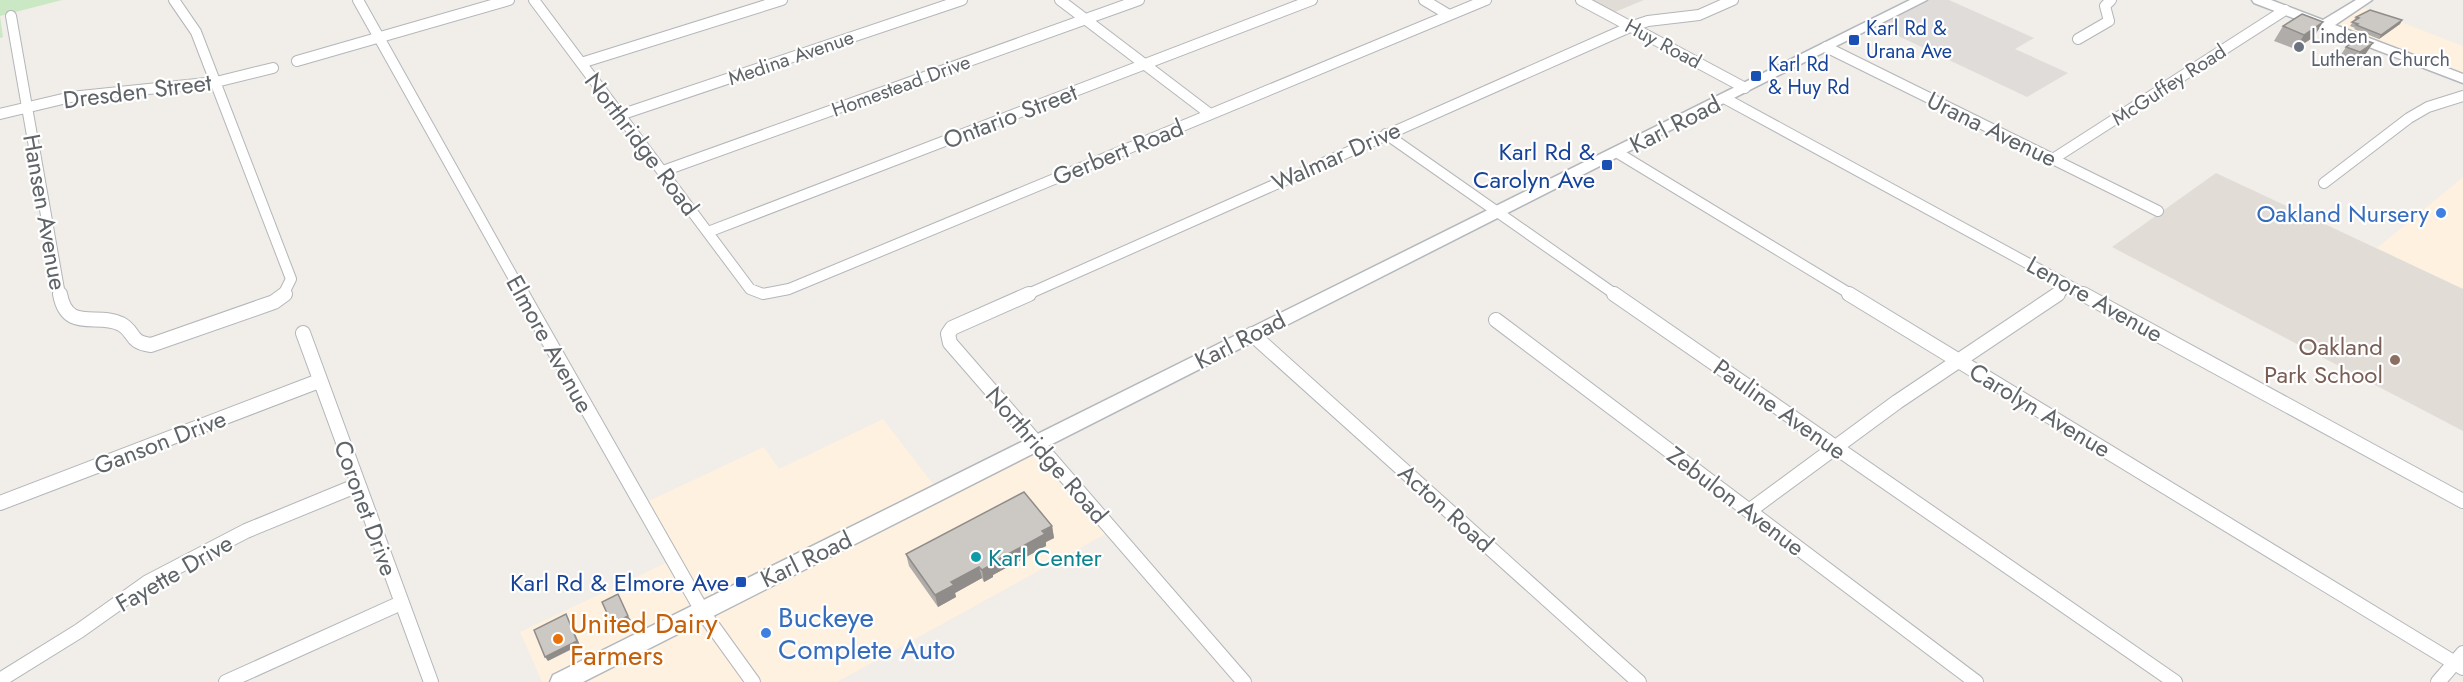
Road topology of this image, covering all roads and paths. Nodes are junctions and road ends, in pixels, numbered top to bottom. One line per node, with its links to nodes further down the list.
1 (174, 0): 32 (street)
2 (358, 0): 24 (street, Elmore Avenue)
3 (509, 0): 24 (street)
4 (534, 0): 28 (street, Northridge Road)
5 (782, 0): 28 (street)
6 (962, 0): 39 (street, Medina Avenue)
7 (1060, 0): 21 (street)
8 (1139, 0): 21 (street, Homestead Drive)
9 (1312, 0): 29 (street, Ontario Street)
10 (1424, 0): 19 (street)
11 (1486, 0): 19 (street, Gerbert Road)
12 (1581, 0): 23 (street, Huy Road)
13 (1733, 0): 23 (street, Walmar Drive)
14 (2111, 0): 25 (street)
15 (2259, 0): 18 (main road)
16 (2365, 0): 22 (main road)
17 (1916, 1): 26 (main road, Karl Road)
18 (2285, 10): 22 (main road); 42 (street, McGuffey Road)
19 (1449, 15): 38 (street, Gerbert Road)
20 (11, 16): 36 (street, Hansen Avenue)
21 (1086, 19): 29 (street); 43 (street, Homestead Drive)
22 (2325, 26): 31 (main road)
23 (1630, 27): 33 (street, Huy Road); 40 (street, Walmar Drive)
24 (379, 37): 27 (street); 63 (street, Elmore Avenue)
25 (2078, 39)
26 (1826, 47): 33 (main road, Karl Road); 42 (street, Urana Avenue)
27 (297, 61)
28 (581, 63): 39 (street, Northridge Road)
29 (1146, 64): 38 (street); 47 (street, Ontario Street)
30 (273, 68): 32 (street, Dresden Street)
31 (2463, 79)
32 (216, 82): 36 (street, Dresden Street); 36 (street, Hansen Avenue)
33 (1745, 88): 35 (main road, Karl Road)
34 (2463, 96): 44 (street)
35 (1726, 99): 41 (main road, Karl Road); 48 (street, Lenore Avenue)
36 (27, 106): 37 (street, Dresden Street)
37 (0, 114)
38 (1210, 114): 49 (street, Gerbert Road)
39 (620, 115): 43 (street, Northridge Road)
40 (1386, 134): 46 (street, Pauline Avenue); 52 (street, Walmar Drive)
41 (1618, 153): 46 (main road, Karl Road); 54 (street, Carolyn Avenue)
42 (2053, 159): 45 (street, Urana Avenue)
43 (663, 171): 47 (street, Northridge Road)
44 (2324, 183)
45 (2158, 211)
46 (1497, 212): 53 (main road, Karl Road); 57 (street, Pauline Avenue)
47 (708, 232): 49 (street, Northridge Road)
48 (2069, 286): 54 (street); 59 (street, Lenore Avenue)
49 (750, 289)
50 (1496, 320): 61 (street, Zebulon Avenue)
51 (303, 333): 55 (street, Coronet Drive)
52 (948, 334): 56 (street, Northridge Road)
53 (1252, 334): 56 (main road, Karl Road); 66 (street, Acton Road)
54 (1958, 360): 57 (street); 64 (street, Carolyn Avenue)
55 (319, 381): 58 (street, Coronet Drive); 60 (street, Ganson Drive)
56 (1036, 443): 63 (main road, Karl Road); 71 (street, Northridge Road)
57 (1834, 447): 61 (street); 73 (street, Pauline Avenue)
58 (358, 484): 62 (street, Coronet Drive); 65 (street, Fayette Drive)
59 (2463, 501)
60 (0, 503)
61 (1749, 511): 72 (street, Zebulon Avenue)
62 (401, 603): 67 (street); 68 (street, Coronet Drive)
63 (703, 610): 69 (main road, Karl Road); 70 (street, Elmore Avenue)
64 (2460, 661): 74 (street)
65 (0, 680)
66 (1635, 681)
67 (226, 682)
68 (431, 682)
69 (561, 682)
70 (753, 682)
71 (1245, 682)
72 (1976, 682)
73 (2175, 682)
74 (2438, 682)

